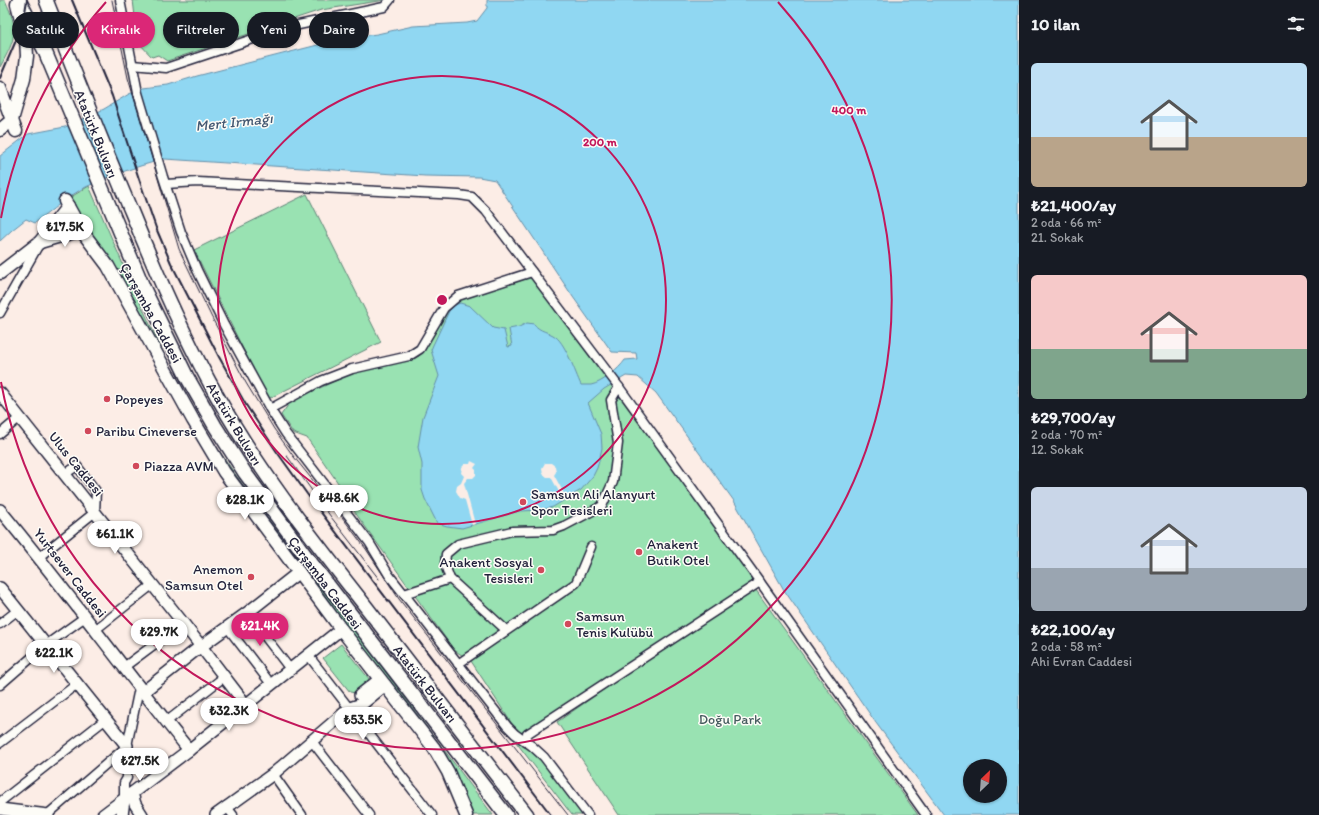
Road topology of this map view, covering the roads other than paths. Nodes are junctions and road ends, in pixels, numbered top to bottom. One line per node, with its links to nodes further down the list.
1 (18, 0): 7 (main road); 74 (main road, Atatürk Bulvarı)
2 (46, 0): 75 (main road, Atatürk Bulvarı)
3 (120, 0): 5 (street)
4 (390, 0): 5 (street)
5 (132, 65): 9 (street)
6 (0, 88): 7 (main road)
7 (14, 126): 8 (main road)
8 (0, 130)
9 (164, 180): 12 (street); 17 (street)
10 (82, 230): 11 (main road); 11 (main road, Çarşamba Caddesi); 24 (main road, Çarşamba Caddesi)
11 (40, 242): 13 (main road); 14 (street)
12 (532, 272): 15 (street); 17 (street)
13 (0, 273)
14 (0, 313)
15 (619, 387): 25 (street); 26 (street)
16 (0, 393): 18 (street, Ulus Caddesi)
17 (270, 409): 29 (street)
18 (19, 418): 19 (street); 21 (street, Ulus Caddesi)
19 (0, 434)
20 (0, 510): 23 (street, Yurtsever Caddesi)
21 (95, 512): 23 (street); 27 (street, Ulus Caddesi)
22 (591, 547): 38 (street)
23 (39, 557): 32 (street, Yurtsever Caddesi)
24 (299, 572): 31 (street); 36 (main road, Çarşamba Caddesi)
25 (450, 578): 29 (street); 38 (street)
26 (760, 582): 56 (street); 77 (street)
27 (152, 584): 33 (street, Ulus Caddesi); 37 (street)
28 (0, 588): 30 (street)
29 (404, 594): 42 (street)
30 (18, 610): 34 (street); 39 (street)
31 (246, 613): 35 (street); 44 (street)
32 (85, 617): 37 (street, Yurtsever Caddesi); 39 (street)
33 (183, 623): 40 (street, Ulus Caddesi); 43 (street)
34 (0, 624)
35 (227, 627): 40 (street); 48 (street)
36 (342, 629): 41 (street); 46 (main road, Çarşamba Caddesi)
37 (95, 630): 43 (street, Yurtsever Caddesi)
38 (506, 630): 42 (street)
39 (46, 645): 47 (street); 49 (street)
40 (202, 647): 45 (street, Ulus Caddesi); 50 (street)
41 (308, 655): 44 (street); 52 (street)
42 (458, 664): 56 (street)
43 (124, 667): 50 (street, Yurtsever Caddesi)
44 (290, 669): 48 (street)
45 (224, 677): 51 (street, Ulus Caddesi); 54 (street)
46 (383, 682): 52 (street); 73 (main road, Çarşamba Caddesi)
47 (77, 684): 53 (street); 57 (street)
48 (271, 684): 51 (street)
49 (0, 685)
50 (141, 690): 54 (street, Yurtsever Caddesi); 58 (street)
51 (246, 705): 59 (street)
52 (350, 708): 55 (street); 72 (street)
53 (106, 719): 58 (street); 62 (street)
54 (166, 722): 59 (street, Yurtsever Caddesi)
55 (311, 740): 60 (street); 71 (street)
56 (526, 742): 76 (street)
57 (0, 743)
58 (127, 746): 61 (street); 65 (street)
59 (189, 750): 61 (street)
60 (272, 774): 64 (street); 70 (street)
61 (128, 797): 66 (street); 67 (street); 68 (street)
62 (0, 802)
63 (0, 809): 65 (street)
64 (230, 811): 69 (street)
65 (47, 815)
66 (103, 815)
67 (122, 815)
68 (142, 815)
69 (216, 815)
70 (302, 815)
71 (369, 815)
72 (432, 815)
73 (466, 815)
74 (506, 815)
75 (527, 815)
76 (588, 815)
77 (926, 815)

